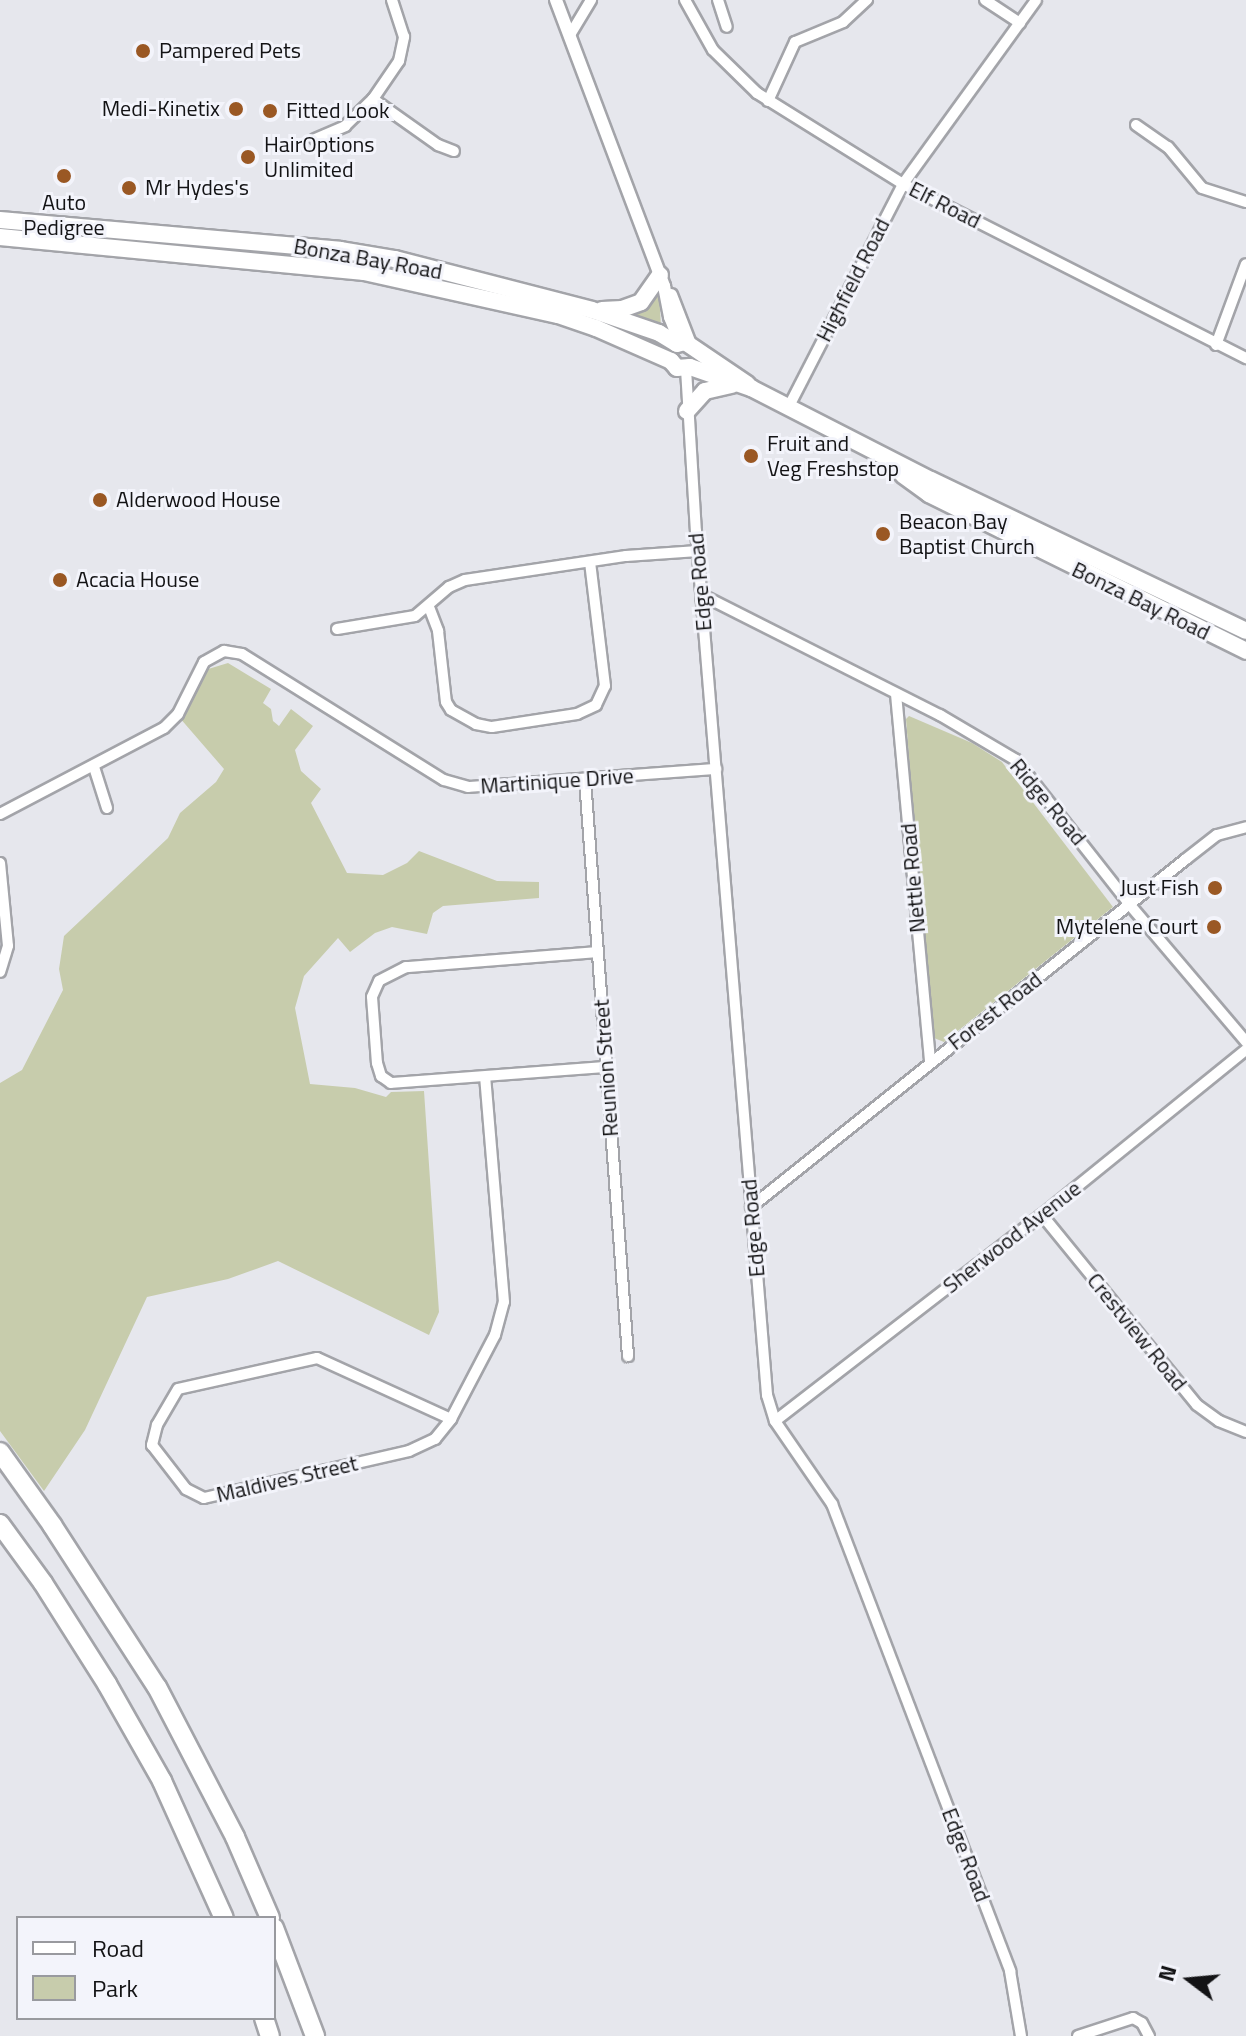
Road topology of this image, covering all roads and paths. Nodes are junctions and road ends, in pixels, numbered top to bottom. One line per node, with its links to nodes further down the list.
1 (392, 0): 12 (street)
2 (556, 0): 11 (street, Edge Road)
3 (591, 0): 11 (street)
4 (685, 0): 13 (street, Elf Road)
5 (718, 0): 10 (street)
6 (867, 0): 13 (street)
7 (985, 0): 9 (street)
8 (1036, 0): 9 (street, Highfield Road)
9 (1020, 23): 17 (street, Highfield Road)
10 (727, 27)
11 (570, 35): 22 (street, Edge Road)
12 (373, 99): 15 (street); 16 (street)
13 (768, 101): 17 (street, Elf Road)
14 (1136, 125): 18 (street)
15 (315, 139)
16 (454, 151)
17 (903, 184): 24 (street, Elf Road); 28 (street, Highfield Road)
18 (1246, 202)
19 (0, 220): 23 (main road, Bonza Bay Road)
20 (0, 237): 25 (main road, Bonza Bay Road)
21 (1246, 264): 24 (street)
22 (662, 280): 23 (main road); 25 (street, Edge Road)
23 (592, 310): 25 (main road, Bonza Bay Road)
24 (1216, 345): 26 (street, Elf Road)
25 (684, 354): 27 (main road, Bonza Bay Road); 29 (street, Edge Road)
26 (1246, 358)
27 (744, 386): 28 (main road, Bonza Bay Road); 29 (main road)
28 (788, 408): 30 (main road, Bonza Bay Road)
29 (687, 411): 31 (street, Edge Road)
30 (873, 452): 36 (main road, Bonza Bay Road); 37 (main road, Bonza Bay Road)
31 (698, 551): 32 (street); 33 (street, Edge Road)
32 (590, 562): 34 (street); 34 (street)
33 (702, 595): 38 (street, Ridge Road); 40 (street, Edge Road)
34 (429, 607): 35 (street)
35 (337, 629)
36 (1246, 631)
37 (1246, 651)
38 (896, 694): 46 (street, Ridge Road); 51 (street, Nettle Road)
39 (94, 767): 41 (street, Martinique Drive); 42 (street); 43 (street)
40 (716, 769): 41 (street, Martinique Drive); 54 (street, Edge Road)
41 (585, 780): 47 (street, Reunion Street)
42 (107, 808)
43 (0, 814)
44 (1246, 827): 46 (street, Forest Road)
45 (0, 863): 48 (street)
46 (1130, 905): 49 (street, Ridge Road); 51 (street, Forest Road)
47 (598, 952): 52 (street, Reunion Street); 53 (street)
48 (0, 972)
49 (1246, 1042)
50 (1246, 1050): 55 (street, Sherwood Avenue)
51 (930, 1062): 54 (street, Forest Road)
52 (606, 1067): 53 (street); 56 (street, Reunion Street)
53 (485, 1077): 57 (street, Maldives Street)
54 (751, 1207): 58 (street, Edge Road)
55 (1042, 1215): 58 (street, Sherwood Avenue); 59 (street, Crestview Road)
56 (628, 1356)
57 (451, 1419): 57 (street, Maldives Street)
58 (775, 1421): 66 (street, Edge Road)
59 (1246, 1432)
60 (0, 1452): 63 (highway)
61 (0, 1524): 62 (highway)
62 (223, 1916)
63 (269, 1916)
64 (276, 1933): 65 (highway)
65 (315, 2036)
66 (1021, 2036)
67 (1078, 2036): 68 (street)
68 (1149, 2036)

